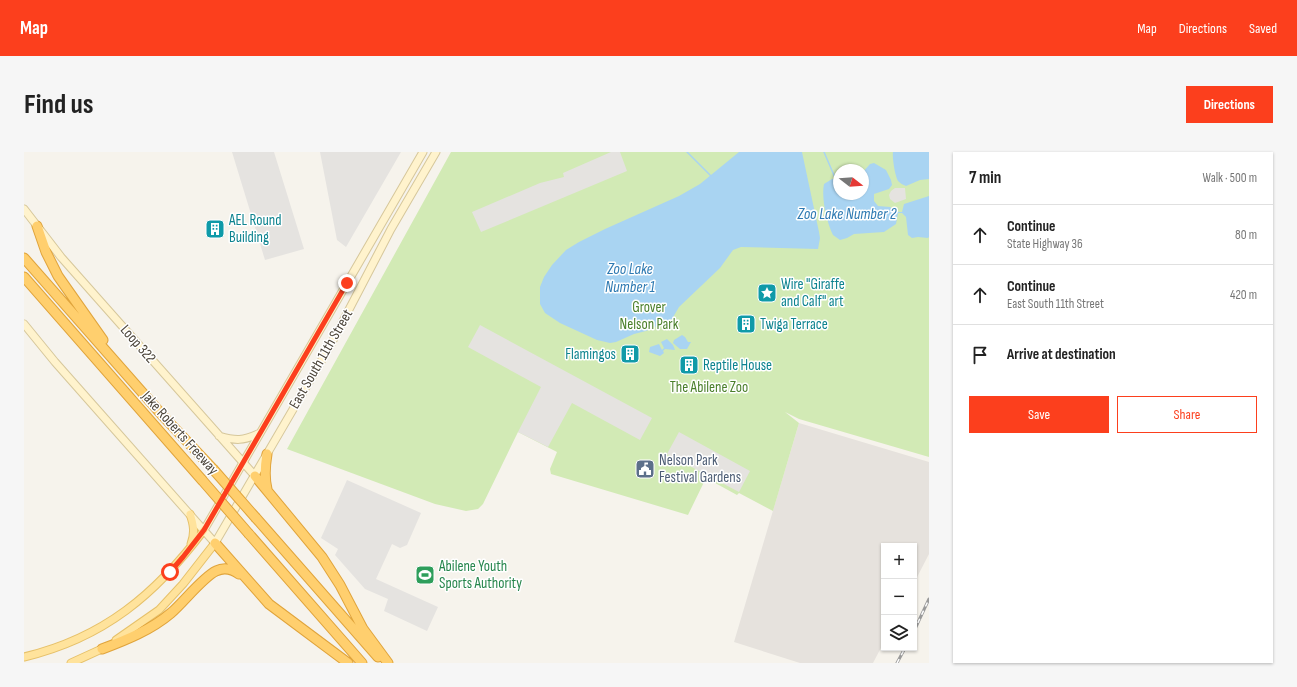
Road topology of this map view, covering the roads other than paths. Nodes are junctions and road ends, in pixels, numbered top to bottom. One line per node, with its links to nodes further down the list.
1 (423, 152): 9 (main road, East South 11th Street)
2 (436, 152): 11 (main road, East South 11th Street)
3 (24, 209): 4 (main road, Loop 322)
4 (37, 226): 8 (highway); 10 (main road, Loop 322)
5 (24, 258): 8 (highway, Jake Roberts Freeway)
6 (24, 276): 24 (highway, Jake Roberts Freeway, bridge)
7 (24, 324): 15 (main road)
8 (128, 376): 25 (highway, Jake Roberts Freeway, bridge)
9 (261, 433): 10 (main road); 12 (main road, East South 11th Street)
10 (218, 436): 12 (main road, Loop 322)
11 (267, 454): 13 (main road, East South 11th Street); 14 (highway)
12 (243, 463): 13 (main road, Loop 322); 16 (main road, East South 11th Street)
13 (255, 476): 14 (highway); 17 (main road, East South 11th Street)
14 (268, 491): 26 (highway)
15 (190, 514): 16 (main road); 18 (main road)
16 (204, 530): 17 (main road); 18 (main road)
17 (215, 542): 19 (highway); 20 (main road)
18 (187, 552): 21 (main road)
19 (244, 577): 20 (highway); 23 (highway)
20 (102, 649): 22 (main road)
21 (24, 657)
22 (72, 663)
23 (348, 663)
24 (362, 663)
25 (382, 663)
26 (388, 663)

